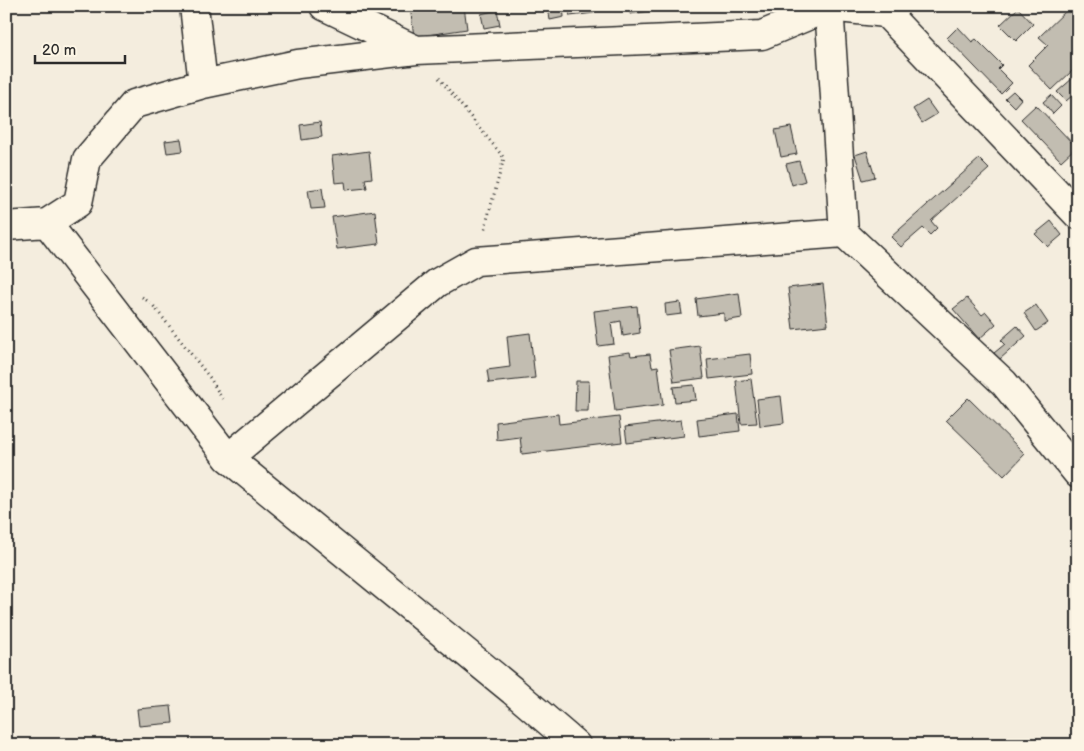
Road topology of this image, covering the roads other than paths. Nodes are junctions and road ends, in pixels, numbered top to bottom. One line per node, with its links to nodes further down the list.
1 (194, 6): 6 (street)
2 (324, 6): 5 (street)
3 (829, 7): 4 (street); 5 (street); 10 (street)
4 (891, 10): 7 (street)
5 (416, 50): 6 (street)
6 (203, 84): 8 (street)
7 (1078, 215)
8 (47, 223): 9 (street); 11 (street)
9 (6, 226)
10 (844, 233): 11 (street); 12 (street)
11 (228, 458): 13 (street)
12 (1078, 474)
13 (576, 745)

